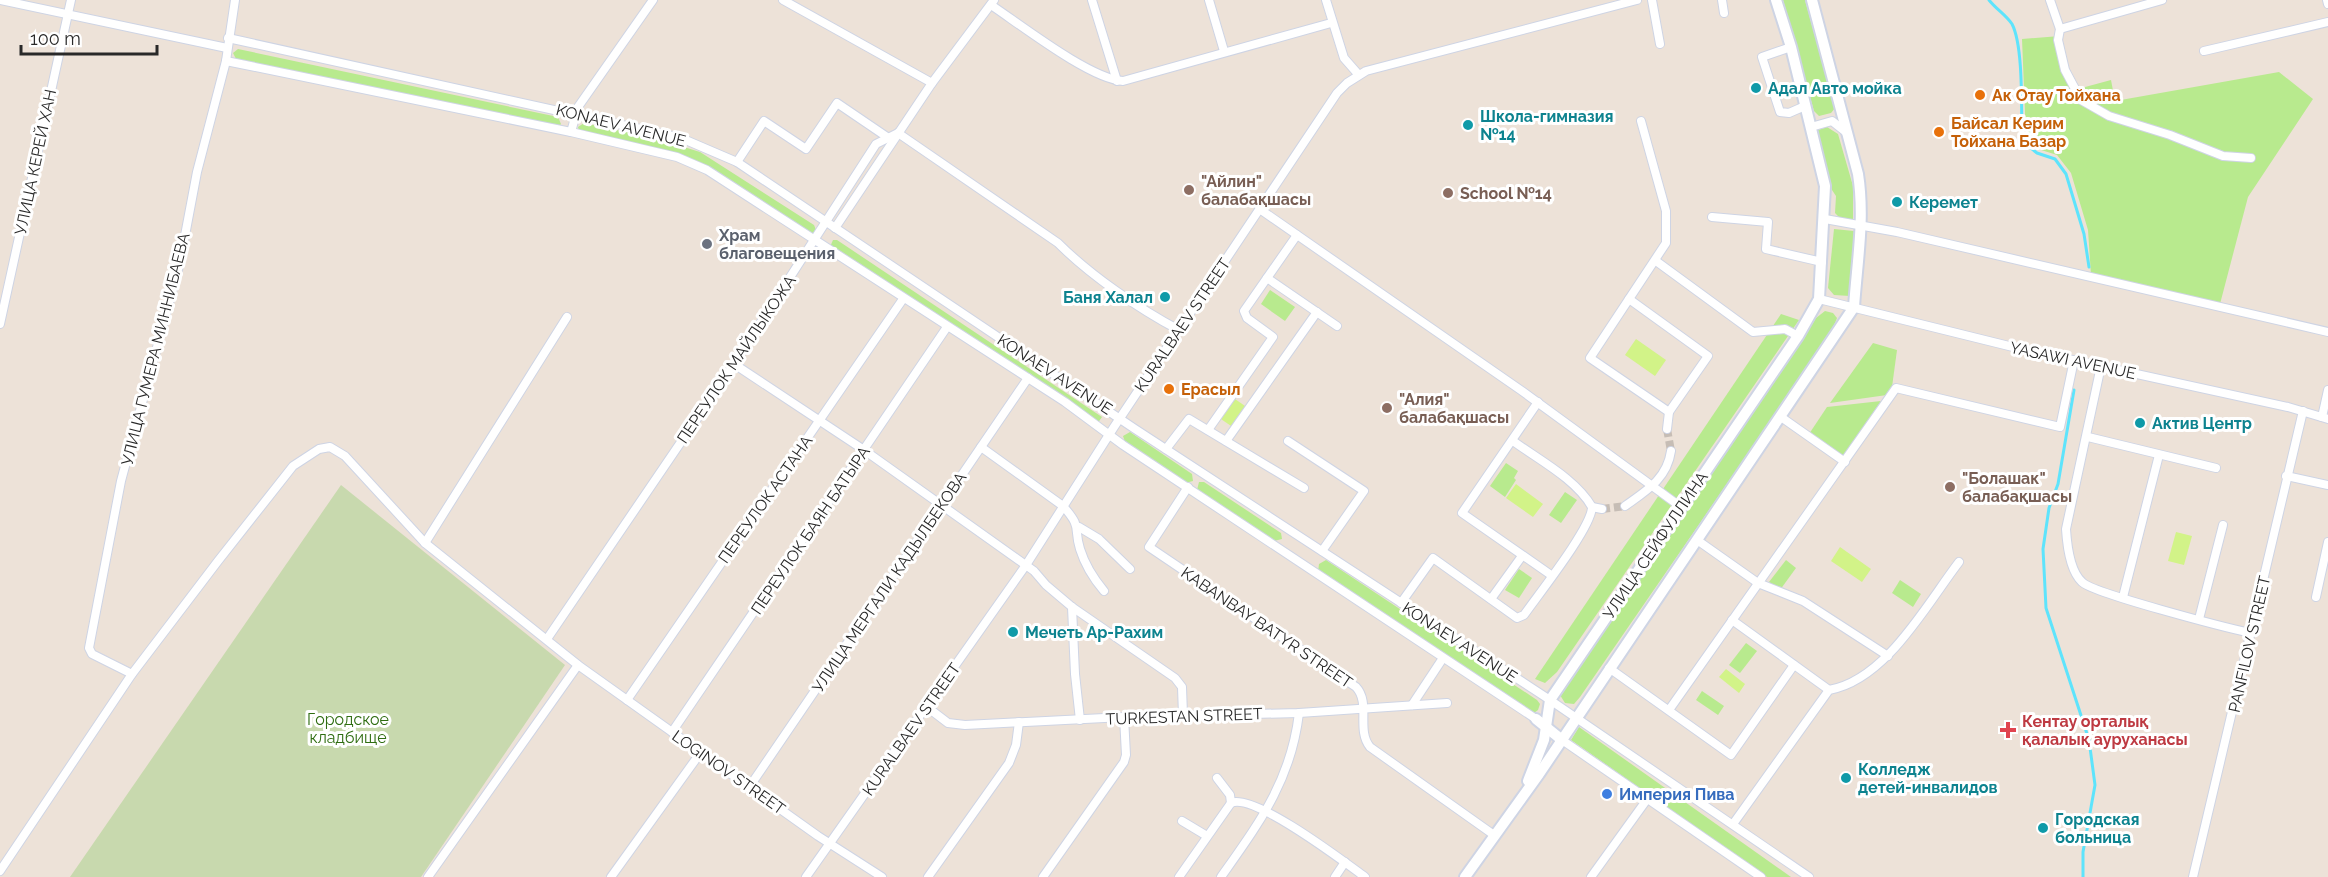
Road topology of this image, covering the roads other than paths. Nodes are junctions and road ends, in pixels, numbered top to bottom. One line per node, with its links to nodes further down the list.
1 (0, 0): 18 (street)
2 (71, 0): 18 (street, УЛИЦА КЕРЕЙ ХАН)
3 (235, 0): 22 (street, УЛИЦА ГУМЕРА МИННИБАЕВА)
4 (653, 0): 33 (street)
5 (783, 0): 31 (street)
6 (1092, 0): 30 (street)
7 (1209, 0): 26 (street)
8 (1326, 0): 20 (street)
9 (1637, 0): 29 (street, KURALBAEV STREET)
10 (1652, 0): 23 (street)
11 (1722, 0): 17 (street)
12 (1776, 0): 24 (main road)
13 (1812, 0): 38 (main road)
14 (2050, 0): 21 (street)
15 (2162, 0): 21 (street)
16 (992, 3): 30 (street); 31 (street)
17 (1724, 12)
18 (68, 15): 25 (street); 59 (street, УЛИЦА КЕРЕЙ ХАН)
19 (2328, 22): 27 (street)
20 (1331, 23): 26 (street); 29 (street)
21 (2060, 29): 40 (street)
22 (228, 38): 25 (street, УЛИЦА ГУМЕРА МИННИБАЕВА); 33 (street, KONAEV AVENUE)
23 (1660, 44)
24 (1791, 47): 32 (main road); 32 (street)
25 (227, 48): 28 (street, УЛИЦА ГУМЕРА МИННИБАЕВА)
26 (1224, 51): 30 (street)
27 (2204, 51)
28 (226, 61): 36 (street, KONAEV AVENUE); 129 (street, УЛИЦА ГУМЕРА МИННИБАЕВА)
29 (1358, 74): 42 (street, KURALBAEV STREET)
30 (1117, 81)
31 (932, 83): 37 (street)
32 (1805, 106): 35 (main road)
33 (576, 114): 36 (street); 41 (street, KONAEV AVENUE)
34 (1641, 120): 50 (street)
35 (1810, 127): 38 (street); 44 (main road)
36 (571, 132): 49 (street, KONAEV AVENUE)
37 (898, 133): 39 (street, ПЕРЕУЛОК МАЙЛЫКОЖА); 47 (street); 62 (street)
38 (1847, 133): 46 (main road)
39 (887, 137): 41 (street); 45 (street, ПЕРЕУЛОК МАЙЛЫКОЖА)
40 (2251, 158)
41 (737, 162): 45 (street, KONAEV AVENUE)
42 (1261, 210): 48 (street); 62 (street, KURALBAEV STREET)
43 (1712, 217): 51 (street)
44 (1825, 219): 46 (street); 51 (main road)
45 (826, 221): 47 (street, KONAEV AVENUE); 49 (street, ПЕРЕУЛОК МАЙЛЫКОЖА)
46 (1862, 226): 56 (main road); 63 (street)
47 (835, 228): 73 (street, KONAEV AVENUE)
48 (1297, 235): 52 (street); 70 (street)
49 (814, 240): 53 (street, KONAEV AVENUE); 66 (street, ПЕРЕУЛОК МАЙЛЫКОЖА)
50 (1656, 261): 54 (street); 64 (street)
51 (1822, 262): 55 (main road)
52 (1267, 278): 57 (street); 78 (street)
53 (903, 299): 61 (street, KONAEV AVENUE); 76 (street, ПЕРЕУЛОК АСТАНА)
54 (1629, 299): 72 (street); 72 (street)
55 (1819, 299): 56 (street, YASAWI AVENUE); 64 (main road, УЛИЦА СЕЙФУЛЛИНА)
56 (1854, 307): 65 (street, YASAWI AVENUE); 74 (main road, УЛИЦА СЕЙФУЛЛИНА)
57 (1317, 312): 60 (street); 81 (street)
58 (567, 317): 106 (street)
59 (0, 324)
60 (1337, 326)
61 (947, 327): 68 (street, KONAEV AVENUE); 86 (street, ПЕРЕУЛОК БАЯН БАТЫРА)
62 (1179, 330): 73 (street, KURALBAEV STREET)
63 (2328, 332)
64 (1798, 336): 100 (main road, УЛИЦА СЕЙФУЛЛИНА)
65 (2074, 360): 67 (street, YASAWI AVENUE); 89 (street)
66 (734, 364): 76 (street); 123 (street, ПЕРЕУЛОК МАЙЛЫКОЖА)
67 (2101, 366): 71 (street, YASAWI AVENUE); 80 (street)
68 (1028, 378): 79 (street, KONAEV AVENUE); 84 (street, УЛИЦА МЕРГАЛИ КАДЫЛБЕКОВА)
69 (2328, 390): 75 (street)
70 (1538, 402): 83 (street); 93 (street)
71 (2302, 411): 75 (street, YASAWI AVENUE); 91 (street, PANFILOV STREET)
72 (1669, 412): 77 (street)
73 (1120, 417): 79 (street, KURALBAEV STREET); 85 (street, KONAEV AVENUE)
74 (1781, 417): 89 (street); 104 (main road, УЛИЦА СЕЙФУЛЛИНА)
75 (2325, 418)
76 (819, 422): 86 (street); 131 (street, ПЕРЕУЛОК АСТАНА)
77 (1667, 429)
78 (1208, 430): 81 (street); 85 (street)
79 (1109, 434): 94 (street, KONAEV AVENUE); 97 (street, KURALBAEV STREET)
80 (2088, 437): 88 (street); 115 (street)
81 (1226, 441): 95 (street)
82 (1288, 441): 107 (street)
83 (1513, 441): 99 (street); 108 (street)
84 (981, 447): 96 (street, УЛИЦА МЕРГАЛИ КАДЫЛБЕКОВА); 97 (street)
85 (1166, 449): 107 (street, KONAEV AVENUE)
86 (864, 450): 96 (street); 145 (street, ПЕРЕУЛОК БАЯН БАТЫРА)
87 (1671, 451): 93 (street)
88 (2159, 455): 90 (street); 115 (street)
89 (1845, 462): 113 (street)
90 (2216, 468)
91 (2286, 476): 92 (street); 122 (street, PANFILOV STREET)
92 (2328, 485)
93 (1654, 486): 98 (street); 100 (street)
94 (1188, 487): 125 (street, KONAEV AVENUE); 136 (street, KABANBAY BATYR STREET)
95 (1304, 489)
96 (943, 505): 110 (street); 149 (street, УЛИЦА МЕРГАЛИ КАДЫЛБЕКОВА)
97 (1063, 506): 103 (street); 110 (street, KURALBAEV STREET)
98 (1624, 506)
99 (1592, 507): 101 (street); 112 (street)
100 (1681, 507): 132 (main road, УЛИЦА СЕЙФУЛЛИНА)
101 (1602, 509)
102 (2223, 525): 120 (street)
103 (1078, 526): 111 (street); 114 (street)
104 (1696, 540): 113 (street); 128 (main road, УЛИЦА СЕЙФУЛЛИНА)
105 (2328, 542): 116 (street)
106 (425, 543): 123 (street, LOGINOV STREET); 129 (street, LOGINOV STREET)
107 (1322, 551): 118 (street, KONAEV AVENUE)
108 (1522, 556): 112 (street); 117 (street)
109 (1959, 562): 124 (street)
110 (1026, 565): 119 (street); 135 (street, KURALBAEV STREET)
111 (1130, 569)
112 (1551, 576): 117 (street)
113 (1758, 583): 121 (street); 124 (street)
114 (1104, 591)
115 (2123, 597): 120 (street)
116 (2316, 597)
117 (1491, 599): 118 (street)
118 (1401, 603): 132 (street, KONAEV AVENUE)
119 (1072, 607): 139 (street); 142 (street)
120 (2199, 619): 122 (street)
121 (1732, 620): 127 (street); 137 (street)
122 (2251, 633): 175 (street, PANFILOV STREET)
123 (547, 639): 126 (street, LOGINOV STREET)
124 (1888, 656): 130 (street)
125 (1443, 658): 134 (street); 144 (street, KONAEV AVENUE)
126 (578, 665): 131 (street, LOGINOV STREET); 161 (street)
127 (1794, 665): 130 (street); 137 (street)
128 (1609, 668): 137 (street); 141 (main road, УЛИЦА СЕЙФУЛЛИНА)
129 (132, 674): 160 (street, LOGINOV STREET)
130 (1829, 690): 155 (street)
131 (627, 700): 145 (street, LOGINOV STREET)
132 (1550, 700): 141 (street, KONAEV AVENUE); 144 (main road, УЛИЦА СЕЙФУЛЛИНА)
133 (1447, 703): 134 (street, TURKESTAN STREET)
134 (1412, 705): 136 (street, TURKESTAN STREET)
135 (927, 707): 143 (street, TURKESTAN STREET); 158 (street, KURALBAEV STREET)
136 (1362, 709): 138 (street, TURKESTAN STREET); 156 (street, KABANBAY BATYR STREET)
137 (1669, 710)
138 (1299, 713): 139 (street, TURKESTAN STREET); 153 (street)
139 (1183, 715): 140 (street, TURKESTAN STREET)
140 (1124, 717): 142 (street, TURKESTAN STREET); 166 (street)
141 (1576, 717): 146 (main road, УЛИЦА СЕЙФУЛЛИНА); 155 (street, KONAEV AVENUE)
142 (1080, 720): 143 (street, TURKESTAN STREET)
143 (1019, 722): 165 (street)
144 (1540, 722): 146 (main road, KONAEV AVENUE); 151 (main road, УЛИЦА СЕЙФУЛЛИНА)
145 (672, 732): 147 (street, LOGINOV STREET)
146 (1562, 740): 150 (street, KONAEV AVENUE); 151 (main road, УЛИЦА СЕЙФУЛЛИНА)
147 (701, 752): 149 (street, LOGINOV STREET); 162 (street)
148 (1217, 778): 152 (street)
149 (750, 786): 158 (street, LOGINOV STREET)
150 (1648, 798): 172 (street); 173 (street, KONAEV AVENUE)
151 (1516, 802): 156 (main road)
152 (1231, 803): 153 (street); 157 (street)
153 (1268, 811): 159 (street); 168 (street)
154 (1182, 820): 157 (street)
155 (1733, 824): 174 (street, KONAEV AVENUE)
156 (1494, 835): 171 (main road)
157 (1207, 836): 167 (street)
158 (829, 844): 163 (street, KURALBAEV STREET); 164 (street, LOGINOV STREET)
159 (1345, 862): 169 (street); 170 (street)
160 (0, 871)
161 (428, 877)
162 (611, 877)
163 (806, 877)
164 (882, 877)
165 (928, 877)
166 (1043, 877)
167 (1179, 877)
168 (1221, 877)
169 (1335, 877)
170 (1365, 877)
171 (1465, 877)
172 (1591, 877)
173 (1761, 877)
174 (1809, 877)
175 (2193, 877)

